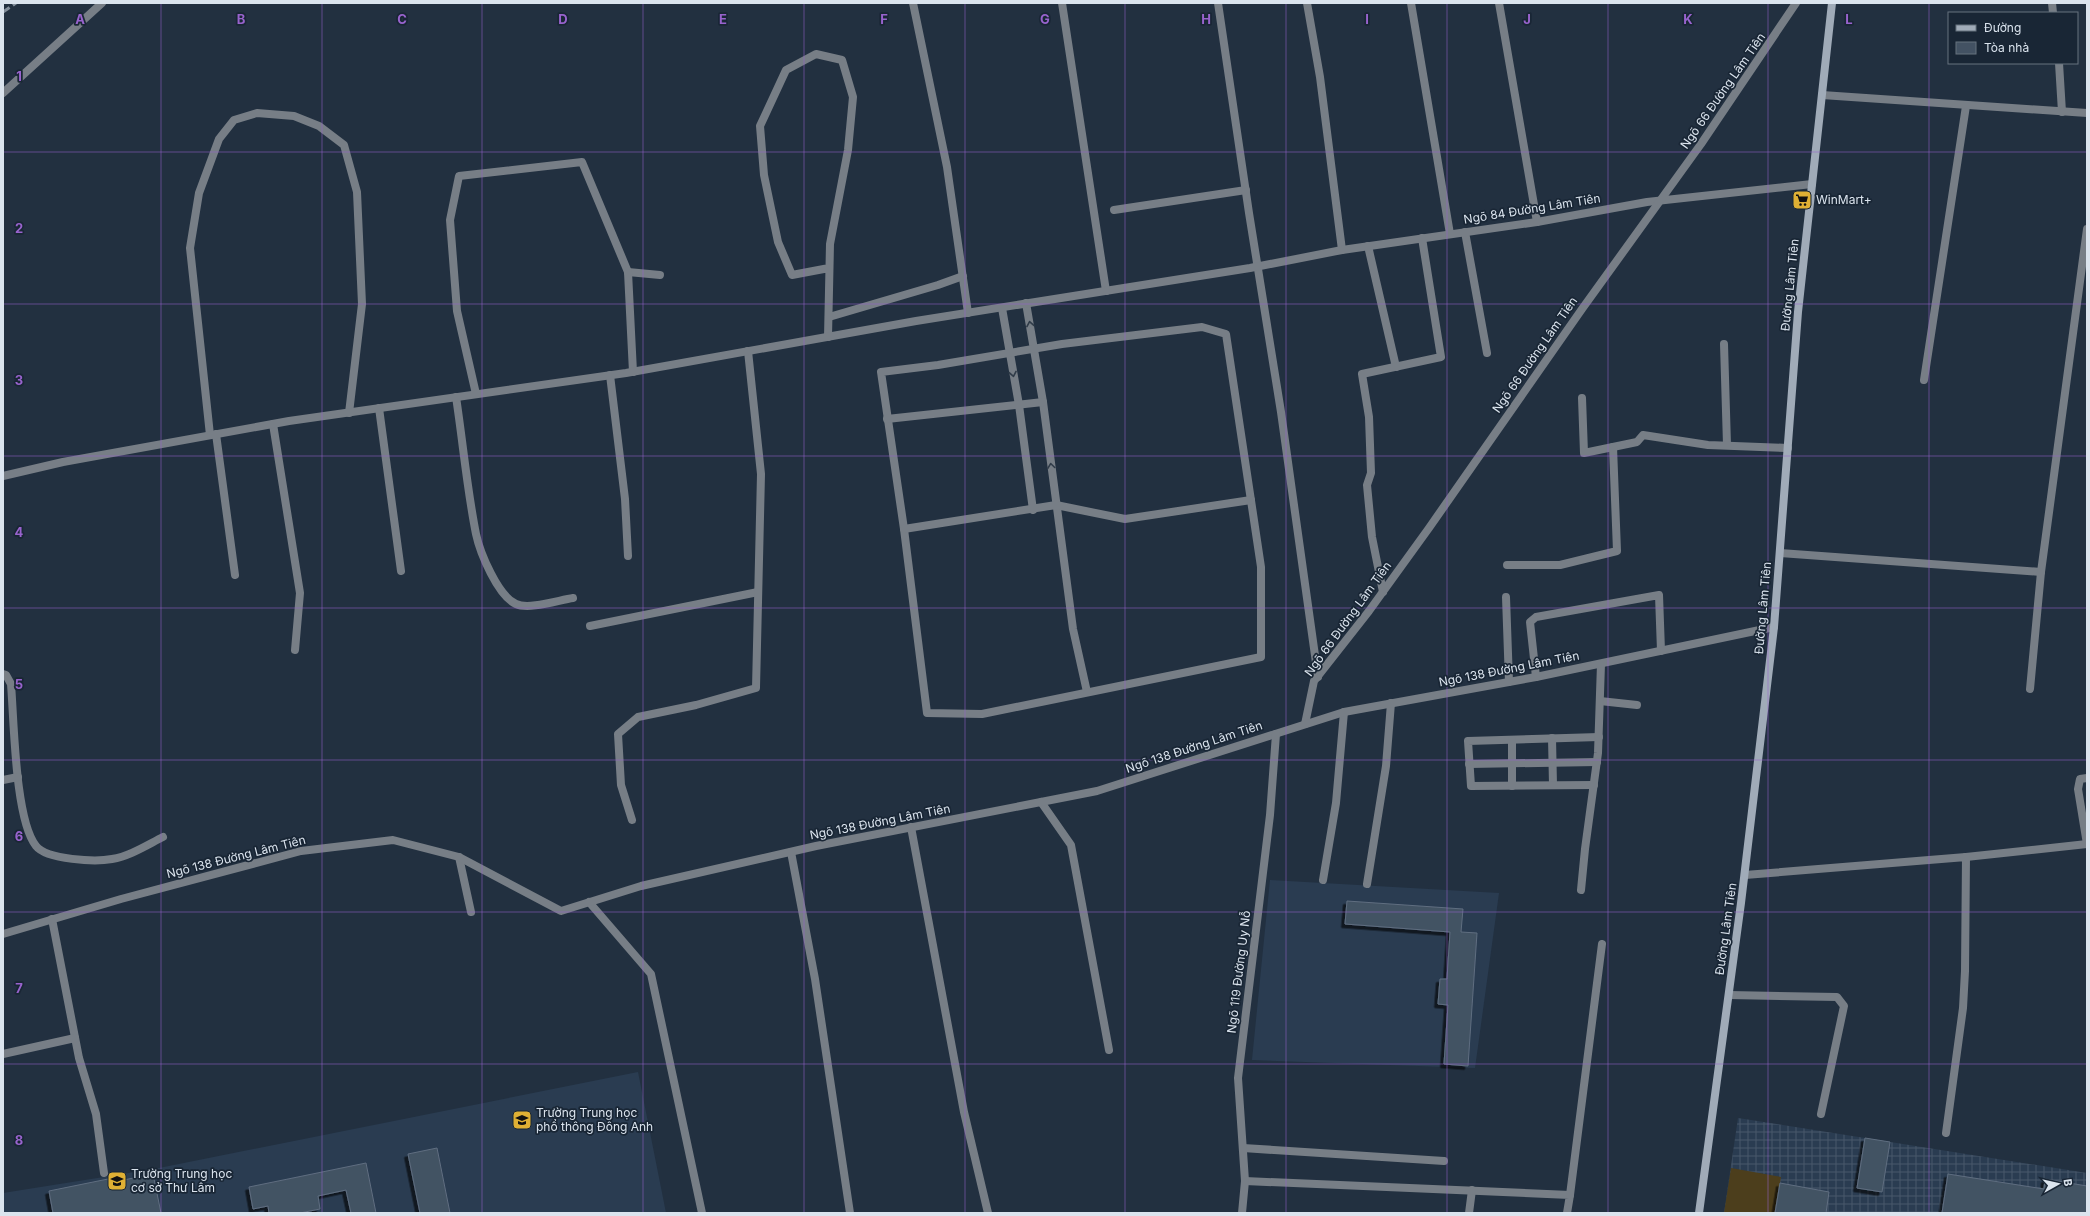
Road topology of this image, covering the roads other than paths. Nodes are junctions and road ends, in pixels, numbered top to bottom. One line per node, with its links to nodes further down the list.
1 (102, 3): 11 (street)
2 (913, 3): 31 (street)
3 (1062, 3): 32 (street)
4 (1218, 3): 17 (street)
5 (1307, 3): 26 (street)
6 (1411, 3): 23 (street)
7 (1499, 3): 20 (street)
8 (1796, 3): 18 (street, Ngõ 66 Đường Lâm Tiên)
9 (1832, 3): 12 (street, Đường Lâm Tiên)
10 (2059, 64): 14 (street)
11 (3, 93)
12 (1822, 95): 13 (street); 16 (street, Đường Lâm Tiên)
13 (1966, 106): 14 (street); 46 (street)
14 (2062, 112): 15 (street)
15 (2087, 113)
16 (1812, 184): 18 (street, Ngõ 84 Đường Lâm Tiên); 59 (street, Đường Lâm Tiên)
17 (1246, 190): 19 (street); 27 (street)
18 (1660, 201): 20 (street, Ngõ 84 Đường Lâm Tiên); 72 (street, Ngõ 66 Đường Lâm Tiên)
19 (1114, 210)
20 (1537, 222): 22 (street, Ngõ 84 Đường Lâm Tiên)
21 (2087, 230): 69 (street)
22 (1465, 232): 23 (street, Ngõ 84 Đường Lâm Tiên); 42 (street)
23 (1450, 234): 24 (street, Ngõ 84 Đường Lâm Tiên)
24 (1422, 238): 25 (street, Ngõ 84 Đường Lâm Tiên); 43 (street)
25 (1368, 246): 26 (street, Ngõ 84 Đường Lâm Tiên); 43 (street)
26 (1342, 250): 27 (street, Ngõ 84 Đường Lâm Tiên)
27 (1257, 266): 32 (street, Ngõ 84 Đường Lâm Tiên); 81 (street)
28 (830, 268): 28 (street); 36 (street)
29 (628, 272): 30 (street); 44 (street); 47 (street)
30 (660, 275)
31 (963, 276): 35 (street); 36 (street)
32 (1106, 290): 33 (street, Ngõ 84 Đường Lâm Tiên)
33 (1026, 303): 34 (street, Ngõ 84 Đường Lâm Tiên); 39 (street, one-way to 33)
34 (1002, 308): 35 (street, Ngõ 84 Đường Lâm Tiên); 41 (street)
35 (968, 313): 37 (street, Ngõ 84 Đường Lâm Tiên)
36 (829, 317): 37 (street)
37 (828, 336): 40 (street, Ngõ 84 Đường Lâm Tiên)
38 (1724, 344): 57 (street)
39 (1034, 349): 41 (street); 50 (street); 61 (street)
40 (748, 351): 44 (street, Ngõ 84 Đường Lâm Tiên); 71 (street)
41 (1008, 353): 51 (street, one-way to 51); 54 (street)
42 (1487, 353)
43 (1396, 367): 72 (street)
44 (633, 372): 45 (street, Ngõ 84 Đường Lâm Tiên)
45 (610, 375): 47 (street, Ngõ 84 Đường Lâm Tiên); 66 (street)
46 (1924, 380)
47 (476, 394): 48 (street, Ngõ 84 Đường Lâm Tiên)
48 (456, 397): 52 (street, Ngõ 84 Đường Lâm Tiên); 74 (street)
49 (1582, 398): 58 (street)
50 (1042, 402): 51 (street); 62 (street, one-way to 50)
51 (1019, 405): 54 (street); 63 (street)
52 (379, 408): 53 (street, Ngõ 84 Đường Lâm Tiên); 68 (street)
53 (349, 413): 55 (street, Ngõ 84 Đường Lâm Tiên); 56 (street)
54 (887, 419): 64 (street)
55 (273, 424): 56 (street, Ngõ 84 Đường Lâm Tiên); 77 (street)
56 (213, 435): 60 (street, Ngõ 84 Đường Lâm Tiên); 70 (street)
57 (1727, 445): 58 (street); 59 (street)
58 (1613, 447): 67 (street)
59 (1788, 448): 65 (street, Đường Lâm Tiên)
60 (3, 476)
61 (1251, 500): 62 (street); 85 (street)
62 (1056, 505): 63 (street); 85 (street)
63 (1033, 510): 64 (street)
64 (904, 529): 85 (street)
65 (1780, 553): 69 (street); 76 (street, Đường Lâm Tiên)
66 (628, 556)
67 (1507, 565)
68 (401, 571)
69 (2041, 572): 84 (street)
70 (235, 575)
71 (758, 592): 75 (street); 106 (street)
72 (1383, 592): 81 (street, Ngõ 66 Đường Lâm Tiên)
73 (1506, 597): 83 (street)
74 (573, 598)
75 (590, 626)
76 (1774, 627): 78 (street, Ngõ 138 Đường Lâm Tiên); 112 (street, Đường Lâm Tiên)
77 (295, 650)
78 (1661, 651): 79 (street, Ngõ 138 Đường Lâm Tiên); 82 (street)
79 (1601, 664): 82 (street, Ngõ 138 Đường Lâm Tiên); 86 (street)
80 (3, 674): 99 (street)
81 (1318, 677): 90 (street, Ngõ 66 Đường Lâm Tiên)
82 (1536, 677): 83 (street, Ngõ 138 Đường Lâm Tiên)
83 (1509, 682): 87 (street, Ngõ 138 Đường Lâm Tiên)
84 (2030, 689)
85 (1087, 692)
86 (1600, 701): 88 (street); 92 (street)
87 (1391, 703): 89 (street, Ngõ 138 Đường Lâm Tiên); 114 (street)
88 (1637, 705)
89 (1344, 712): 90 (street, Ngõ 138 Đường Lâm Tiên); 113 (street)
90 (1305, 724): 91 (street, Ngõ 138 Đường Lâm Tiên)
91 (1276, 734): 105 (street, Ngõ 138 Đường Lâm Tiên); 127 (street, Ngõ 119 Đường Uy Nỗ)
92 (1599, 737): 93 (street); 96 (street)
93 (1552, 738): 94 (street); 95 (street)
94 (1512, 740): 97 (street); 98 (street)
95 (1553, 762): 96 (street); 97 (street); 102 (street)
96 (1597, 762): 103 (street)
97 (1512, 763): 98 (street); 104 (street)
98 (1469, 764): 104 (street)
99 (18, 777): 101 (street); 108 (street)
100 (2087, 778): 111 (street)
101 (3, 780)
102 (1552, 785): 103 (street); 104 (street)
103 (1594, 785): 115 (street)
104 (1512, 786)
105 (1040, 802): 107 (street, Ngõ 138 Đường Lâm Tiên); 123 (street)
106 (632, 820)
107 (912, 828): 109 (street, Ngõ 138 Đường Lâm Tiên); 135 (street)
108 (163, 837)
109 (792, 852): 116 (street, Ngõ 138 Đường Lâm Tiên); 134 (street)
110 (459, 857): 116 (street, Ngõ 138 Đường Lâm Tiên); 117 (street); 118 (street, Ngõ 138 Đường Lâm Tiên)
111 (1966, 857): 112 (street); 126 (street)
112 (1745, 875): 121 (street, Đường Lâm Tiên)
113 (1323, 880)
114 (1367, 884)
115 (1581, 890)
116 (589, 902): 133 (street)
117 (471, 912)
118 (52, 919): 119 (street, Ngõ 138 Đường Lâm Tiên); 122 (street)
119 (3, 934)
120 (1602, 944): 132 (street)
121 (1729, 995): 125 (street); 139 (street, Đường Lâm Tiên)
122 (75, 1038): 124 (street); 129 (street)
123 (1109, 1050)
124 (3, 1054)
125 (1821, 1114)
126 (1946, 1133)
127 (1243, 1148): 128 (street); 130 (street, Ngõ 119 Đường Uy Nỗ)
128 (1444, 1161)
129 (104, 1173)
130 (1245, 1181): 131 (street); 136 (street, Ngõ 119 Đường Uy Nỗ)
131 (1472, 1190): 132 (street); 137 (street)
132 (1570, 1195): 138 (street)
133 (702, 1213)
134 (850, 1213)
135 (988, 1213)
136 (1242, 1213)
137 (1469, 1213)
138 (1567, 1213)
139 (1699, 1213)

